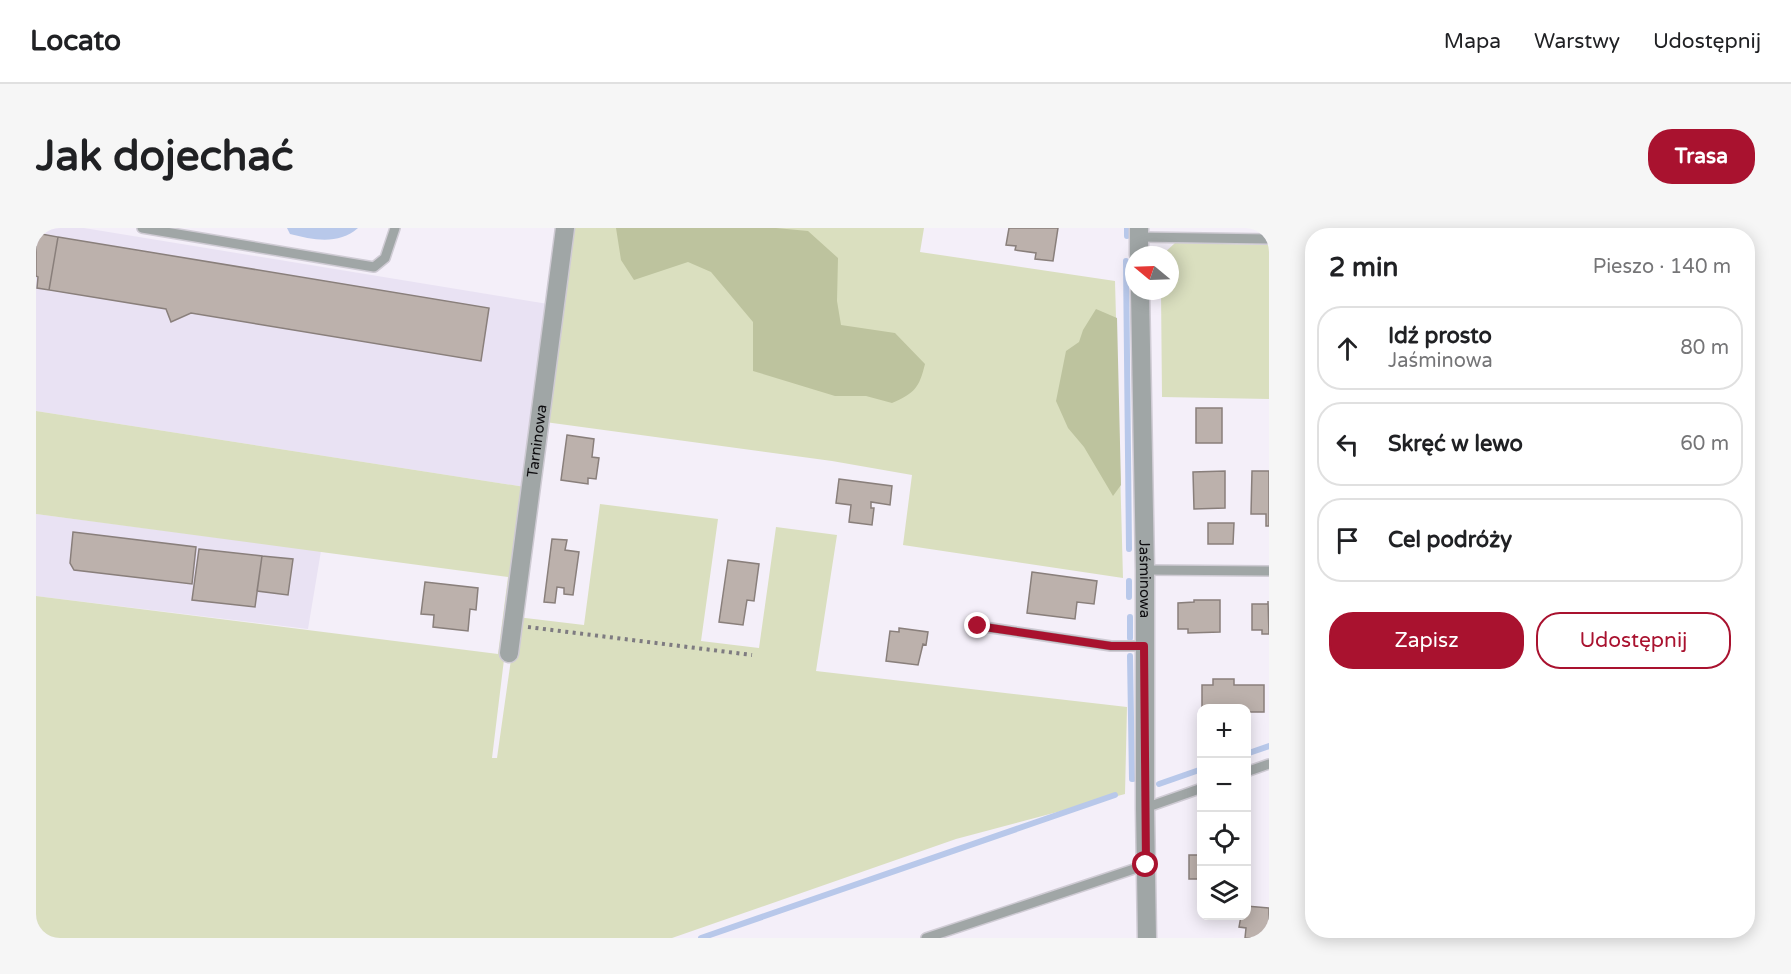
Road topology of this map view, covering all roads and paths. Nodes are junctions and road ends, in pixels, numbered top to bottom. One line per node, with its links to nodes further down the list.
1 (142, 228): 3 (lane)
2 (565, 228): 9 (street, Tarninowa)
3 (397, 229)
4 (1269, 239): 5 (lane)
5 (1139, 240)
6 (1140, 300): 7 (street, Jaśminowa)
7 (1145, 570): 8 (lane); 11 (street, Jaśminowa)
8 (1269, 571)
9 (513, 625): 12 (street, Tarninowa); 13 (path)
10 (978, 626): 11 (lane)
11 (1144, 646): 17 (street, Jaśminowa)
12 (509, 653)
13 (752, 655)
14 (1269, 764): 15 (lane)
15 (1251, 770)
16 (1197, 790): 17 (lane)
17 (1144, 808): 18 (street, Jaśminowa)
18 (1146, 865): 19 (lane); 20 (street, Jaśminowa)
19 (926, 938)
20 (1147, 938)

